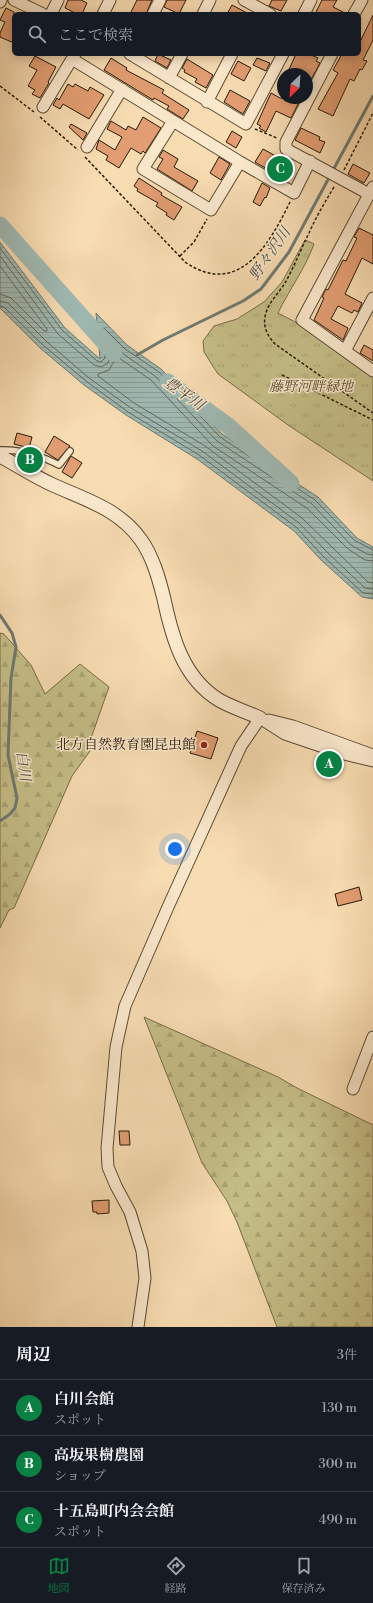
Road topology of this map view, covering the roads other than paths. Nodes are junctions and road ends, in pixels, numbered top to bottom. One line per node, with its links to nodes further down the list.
1 (14, 0): 10 (street)
2 (58, 0): 11 (street)
3 (110, 0): 12 (street)
4 (160, 0): 13 (street)
5 (210, 0): 14 (street)
6 (244, 0): 9 (street)
7 (311, 0): 16 (street)
8 (362, 0): 17 (street)
9 (256, 7): 15 (street)
10 (39, 12)
11 (52, 12)
12 (104, 12)
13 (154, 12)
14 (204, 12)
15 (266, 12)
16 (305, 12)
17 (355, 12)
18 (134, 56): 24 (street)
19 (181, 56): 24 (street)
20 (231, 56): 26 (street)
21 (282, 56): 26 (street)
22 (331, 56): 31 (street)
23 (74, 57): 25 (street); 27 (street)
24 (169, 78): 26 (street)
25 (122, 89): 28 (street); 29 (street)
26 (207, 102)
27 (43, 107)
28 (173, 121): 30 (street); 30 (street)
29 (83, 151)
30 (240, 162): 31 (street)
31 (313, 163): 32 (street)
32 (372, 189): 34 (street)
33 (373, 298): 34 (street)
34 (345, 351): 35 (street)
35 (373, 371)
36 (0, 450): 37 (lane)
37 (70, 451)
38 (0, 456): 39 (street)
39 (260, 718): 40 (street); 41 (street); 44 (street)
40 (373, 755)
41 (373, 761)
42 (373, 1037): 43 (street)
43 (353, 1089)
44 (138, 1327)

